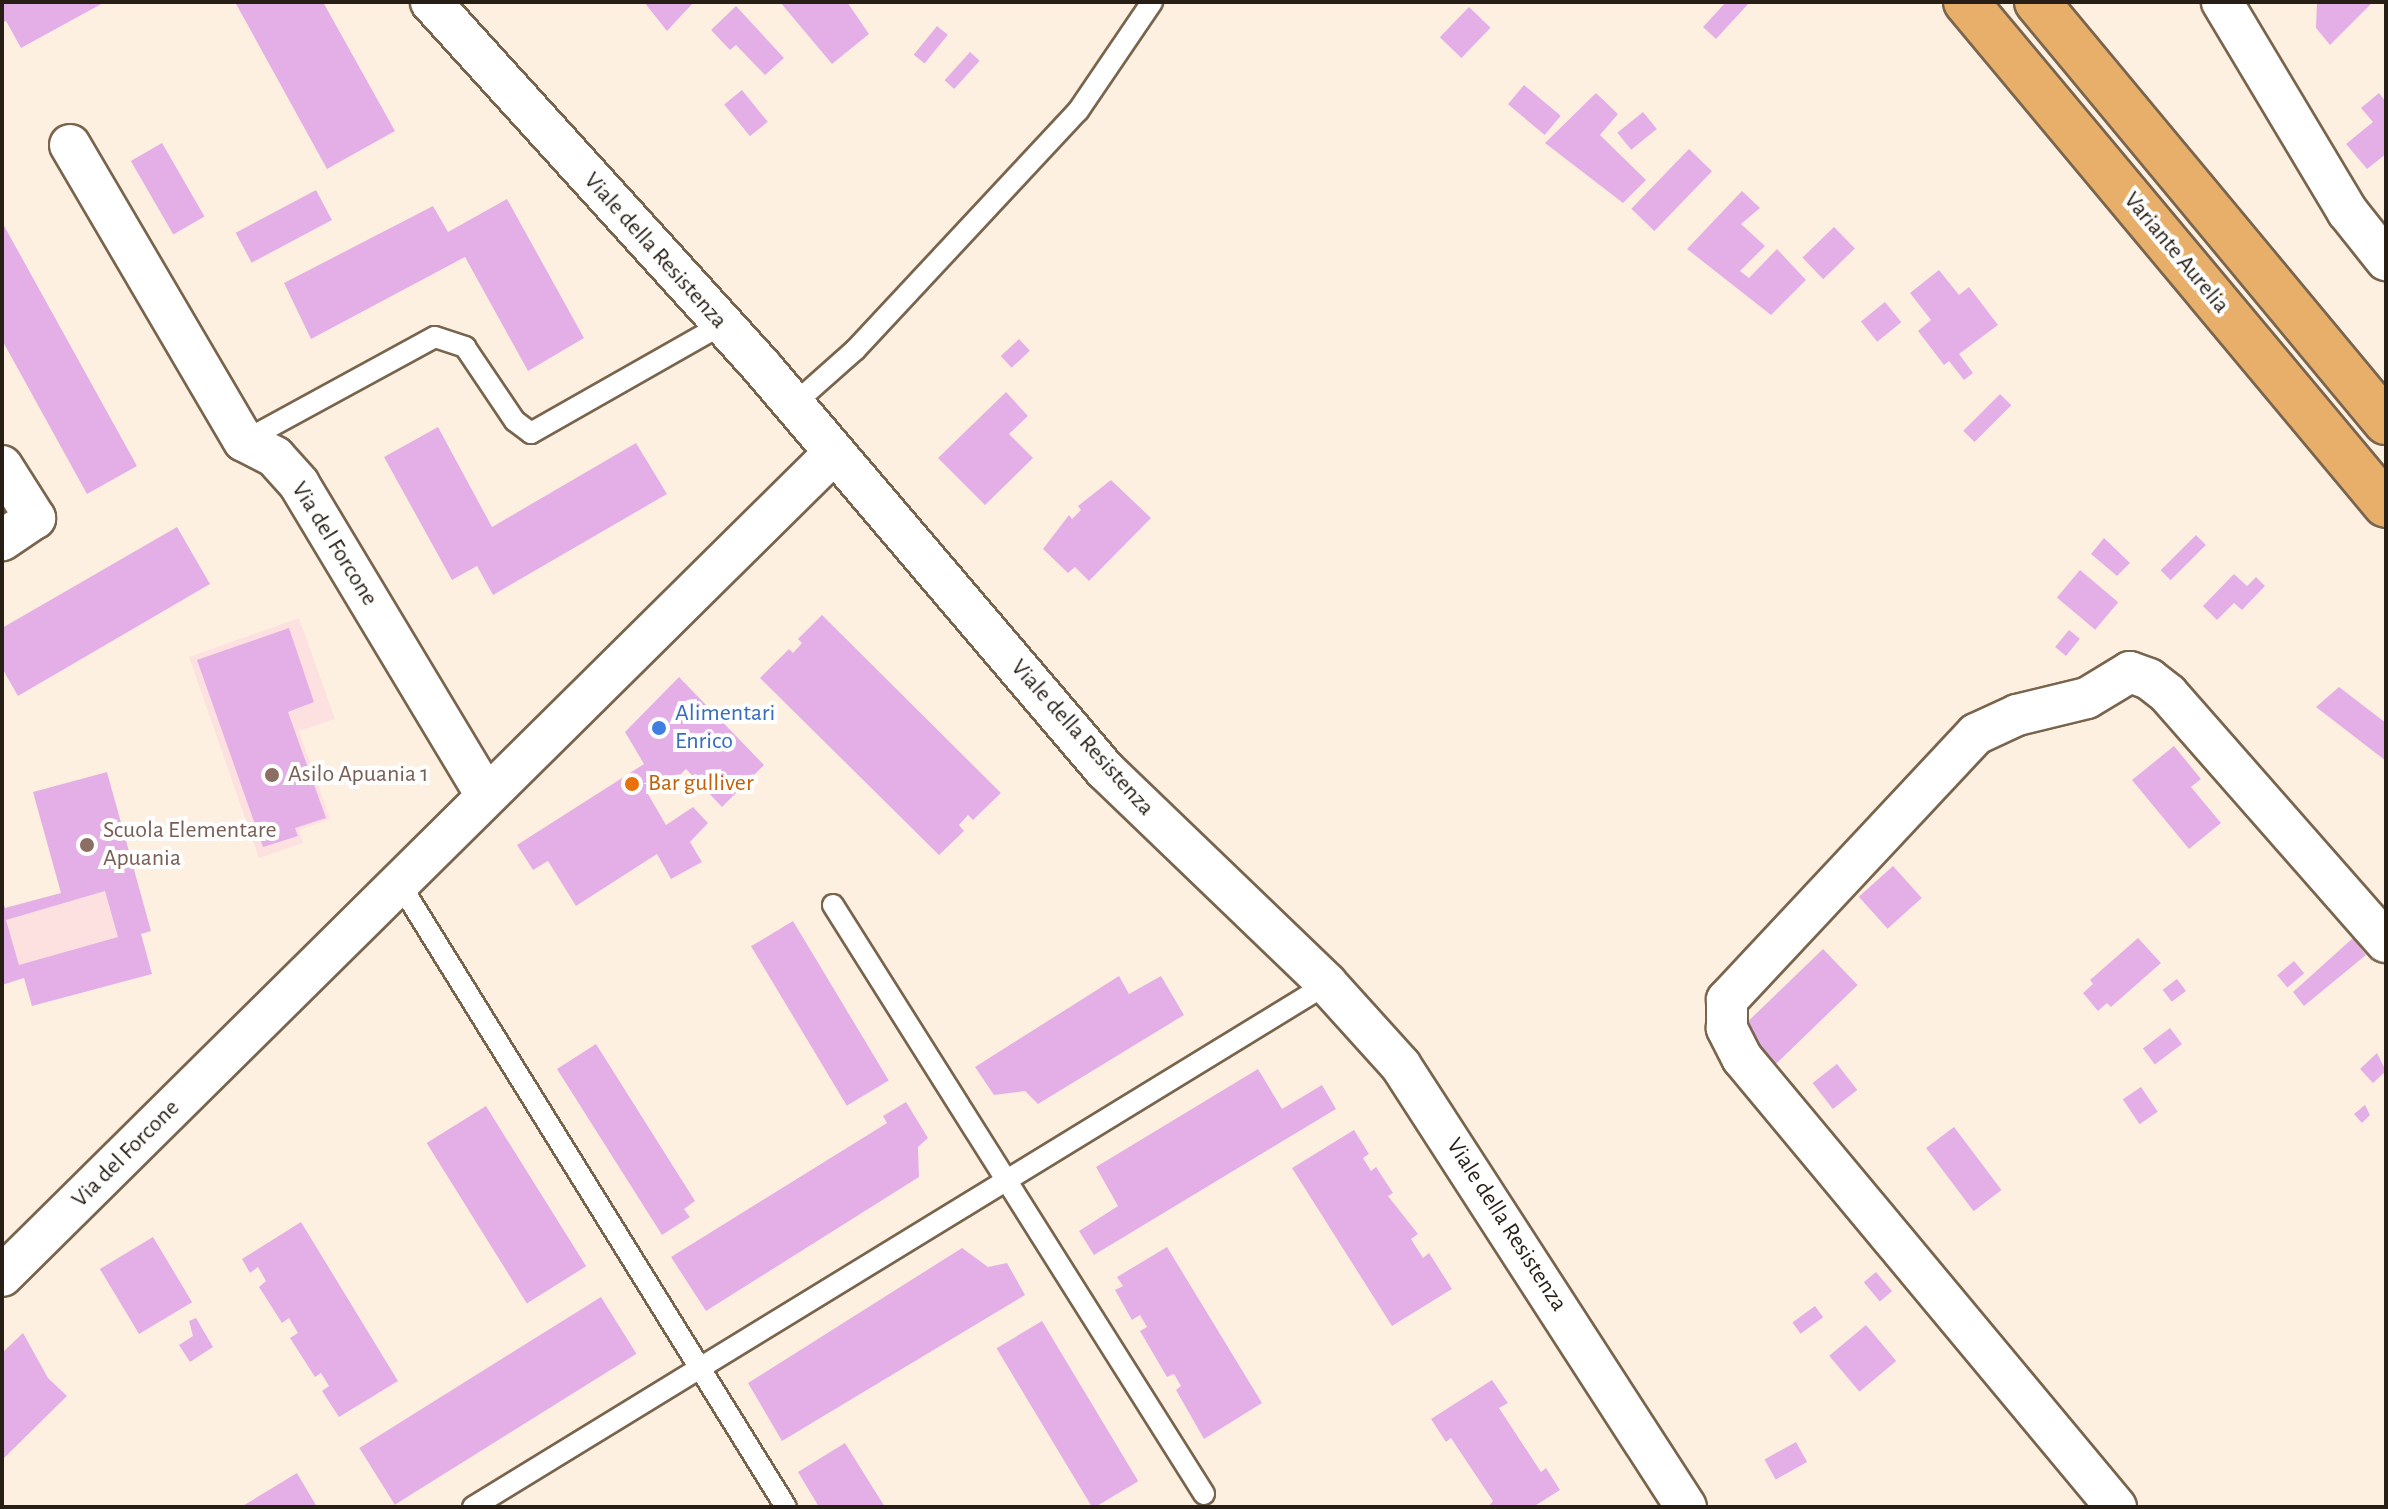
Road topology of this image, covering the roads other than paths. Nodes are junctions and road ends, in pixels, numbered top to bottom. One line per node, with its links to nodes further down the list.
1 (431, 2): 8 (street, Viale della Resistenza)
2 (1152, 2): 9 (lane)
3 (1966, 2): 14 (highway, Variante Aurelia)
4 (2037, 2): 10 (highway)
5 (2222, 2): 7 (street)
6 (70, 145): 11 (street, Via del Forcone)
7 (2386, 260)
8 (721, 325): 9 (street, Viale della Resistenza); 11 (lane)
9 (793, 405): 12 (street, Viale della Resistenza)
10 (2386, 422)
11 (244, 441): 16 (street, Via del Forcone)
12 (834, 453): 16 (street, Via del Forcone); 20 (street, Viale della Resistenza)
13 (2, 466): 15 (street)
14 (2386, 505)
15 (2, 540)
16 (485, 793): 17 (street, Via del Forcone)
17 (398, 881): 22 (street, Via del Forcone); 23 (lane)
18 (833, 905): 21 (lane)
19 (2386, 942): 28 (street)
20 (1327, 984): 21 (lane); 27 (street, Viale della Resistenza)
21 (1006, 1181): 23 (lane); 24 (lane)
22 (2, 1276)
23 (699, 1369): 25 (lane); 26 (lane)
24 (1204, 1494)
25 (473, 1507)
26 (786, 1507)
27 (1686, 1507)
28 (2116, 1507)

